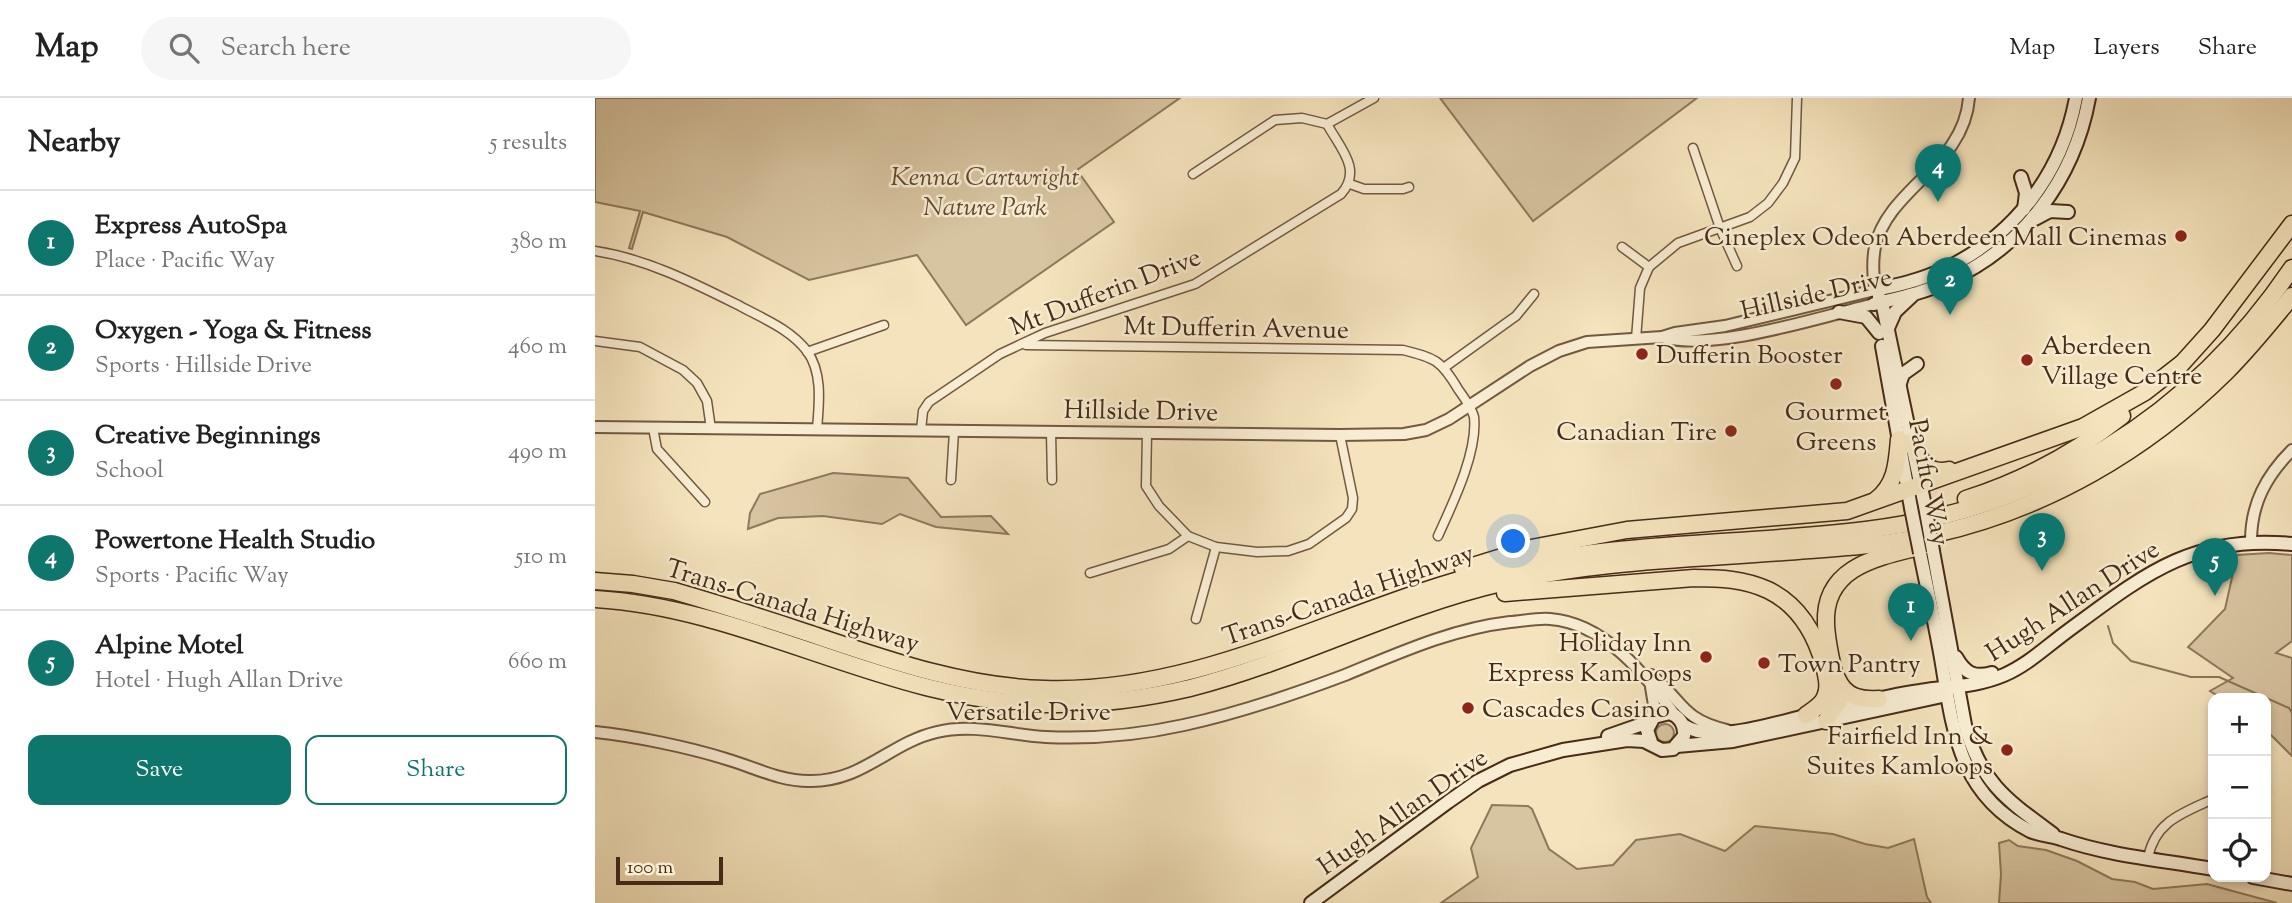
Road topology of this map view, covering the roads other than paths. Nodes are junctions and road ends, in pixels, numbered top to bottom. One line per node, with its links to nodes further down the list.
1 (1374, 98): 6 (street)
2 (1797, 98): 16 (street)
3 (1969, 98): 27 (street, Pacific Way)
4 (2076, 98): 12 (main road, Hillside Drive)
5 (2089, 98): 14 (main road, Hillside Drive)
6 (1327, 124): 8 (street); 10 (street)
7 (1693, 148): 16 (street)
8 (1193, 174)
9 (2021, 177): 12 (main road)
10 (1350, 184): 11 (street); 34 (street, Mt Dufferin Drive)
11 (1409, 187)
12 (2024, 209): 27 (main road, Hillside Drive)
13 (2068, 212): 14 (main road)
14 (2029, 223): 24 (main road, Hillside Drive)
15 (2292, 224): 23 (highway)
16 (1720, 228): 20 (street); 21 (street)
17 (2292, 233): 23 (highway)
18 (1622, 247): 20 (street)
19 (595, 251): 35 (street)
20 (1649, 267): 32 (street)
21 (1737, 267)
22 (2292, 268): 61 (highway, Trans-Canada Highway)
23 (2257, 273): 37 (highway)
24 (1915, 293): 27 (main road, Hillside Drive); 30 (main road)
25 (1534, 294): 38 (street)
26 (2292, 296): 53 (highway, Trans-Canada Highway)
27 (1877, 299): 28 (street, Hillside Drive); 30 (main road, Pacific Way); 31 (street, Hillside Drive)
28 (1839, 312): 30 (main road); 31 (street, Hillside Drive)
29 (884, 325): 35 (street)
30 (1883, 331): 36 (main road, Pacific Way); 50 (main road, Pacific Way)
31 (1662, 337): 32 (street, Hillside Drive)
32 (1636, 339): 40 (street, Hillside Drive)
33 (595, 341): 43 (street)
34 (1023, 345): 38 (street, Mt Dufferin Avenue); 45 (street, Mt Dufferin Drive)
35 (807, 352): 44 (street)
36 (1892, 355): 39 (main road, Pacific Way); 39 (main road)
37 (2181, 363): 52 (highway); 61 (highway)
38 (1445, 367): 40 (street)
39 (1899, 386): 50 (main road, Pacific Way)
40 (1469, 407): 49 (street, Hillside Drive); 60 (street)
41 (595, 427): 42 (street, Hillside Drive)
42 (653, 428): 43 (street, Hillside Drive); 57 (street)
43 (711, 429): 44 (street, Hillside Drive)
44 (817, 429): 45 (street, Hillside Drive)
45 (921, 430): 46 (street, Hillside Drive)
46 (954, 431): 47 (street, Hillside Drive); 54 (street)
47 (1051, 432): 48 (street, Hillside Drive); 55 (street)
48 (1147, 433): 49 (street, Hillside Drive); 59 (street)
49 (1341, 435): 64 (street)
50 (1905, 441): 52 (highway); 56 (main road, Pacific Way); 58 (highway)
51 (2292, 450): 62 (street)
52 (1985, 460): 56 (highway)
53 (2094, 473): 70 (highway, Trans-Canada Highway); 75 (highway)
54 (951, 480)
55 (1052, 481)
56 (1914, 487): 58 (highway); 65 (main road, Pacific Way, bridge); 65 (main road, Pacific Way, bridge)
57 (705, 502)
58 (1871, 504): 69 (highway)
59 (1188, 536): 64 (street); 66 (street)
60 (1438, 536)
61 (1790, 537): 69 (highway, Trans-Canada Highway)
62 (2251, 541): 63 (main road, Hugh Allan Drive); 73 (main road, Hugh Allan Drive)
63 (2292, 544)
64 (1216, 547): 71 (street)
65 (1927, 552): 72 (main road, Pacific Way)
66 (1090, 573)
67 (595, 581): 69 (highway, Trans-Canada Highway)
68 (595, 599): 70 (highway, Trans-Canada Highway)
69 (1366, 612)
70 (1406, 613): 81 (highway)
71 (1196, 619)
72 (1947, 656): 73 (main road); 77 (main road, Pacific Way); 78 (main road); 79 (main road, Pacific Way)
73 (2023, 665): 77 (main road, Hugh Allan Drive)
74 (1637, 668): 76 (street, Versatile Drive); 85 (street); 86 (street, Versatile Drive)
75 (1835, 673): 80 (highway); 82 (highway)
76 (1649, 681): 83 (street, Versatile Drive); 84 (street)
77 (1959, 688): 79 (main road, Hugh Allan Drive); 91 (main road, Pacific Way)
78 (1917, 691): 79 (main road, Hugh Allan Drive); 80 (main road, Hugh Allan Drive)
79 (1946, 691): 82 (main road, Hugh Allan Drive); 91 (main road, Pacific Way)
80 (1879, 699): 82 (main road, Hugh Allan Drive)
81 (1806, 715): 82 (main road, Hugh Allan Drive); 85 (main road, Hugh Allan Drive)
82 (1831, 715): 88 (main road, Hugh Allan Drive)
83 (1679, 720): 84 (main road); 85 (main road, Hugh Allan Drive); 88 (main road)
84 (1651, 721): 87 (main road); 89 (main road, Hugh Allan Drive)
85 (1733, 731)
86 (595, 732)
87 (1652, 745): 88 (main road); 89 (main road, Hugh Allan Drive)
88 (1677, 746)
89 (1563, 750): 96 (main road, Hugh Allan Drive)
90 (2208, 802): 92 (street)
91 (2005, 806): 92 (main road, Pacific Way)
92 (2148, 858): 93 (main road, Pacific Way)
93 (2208, 868)
94 (2271, 880): 95 (main road)
95 (2292, 884)
96 (1311, 903)

